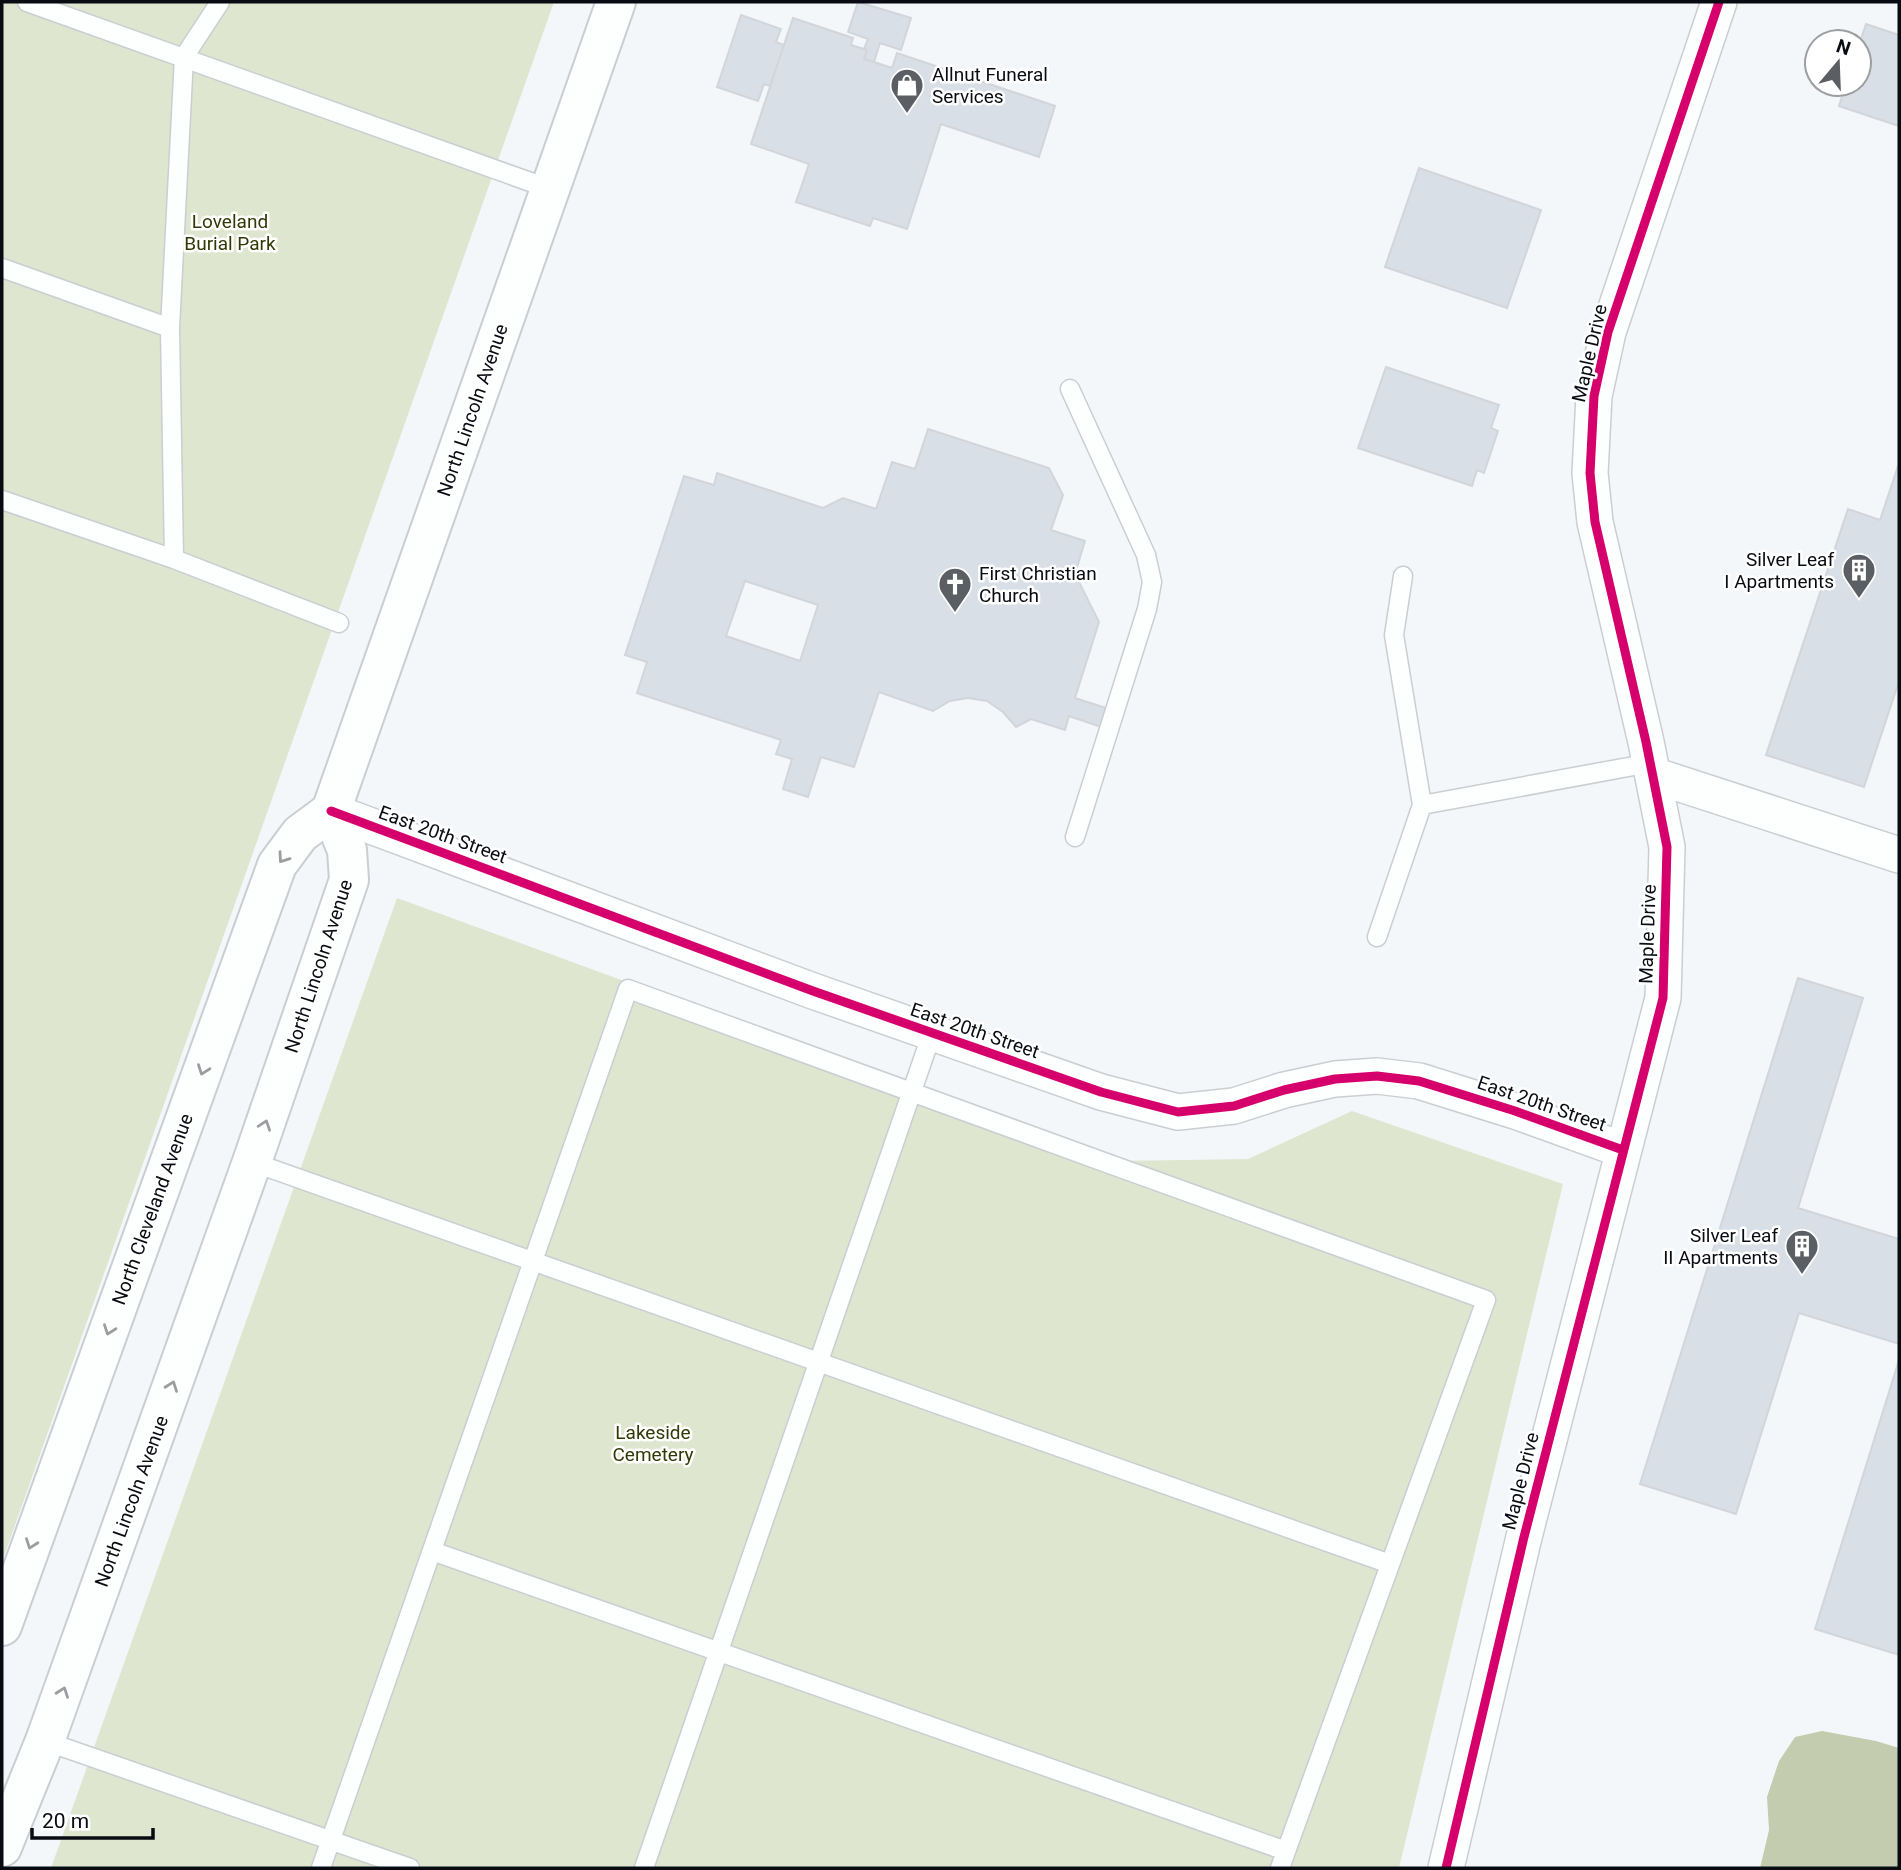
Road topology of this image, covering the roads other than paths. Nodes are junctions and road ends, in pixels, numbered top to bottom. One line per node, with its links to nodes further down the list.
1 (27, 2): 5 (lane)
2 (220, 2): 5 (lane)
3 (616, 2): 6 (highway, North Lincoln Avenue)
4 (1719, 2): 14 (street, Maple Drive)
5 (184, 57): 6 (lane); 8 (lane)
6 (550, 188): 16 (highway, North Lincoln Avenue)
7 (2, 268): 8 (lane)
8 (170, 328): 11 (lane)
9 (1070, 389): 17 (lane)
10 (2, 500): 11 (lane)
11 (174, 559): 13 (lane)
12 (1403, 576): 15 (lane)
13 (340, 623)
14 (1651, 769): 15 (lane); 18 (street); 22 (street, Maple Drive)
15 (1422, 805): 19 (lane)
16 (331, 811): 20 (street, East 20th Street); 23 (highway, North Lincoln Avenue, one-way to 16); 28 (highway, North Cleveland Avenue, one-way to 28)
17 (1075, 838)
18 (1899, 855)
19 (1377, 937)
20 (932, 1033): 21 (lane); 22 (street, East 20th Street)
21 (912, 1091): 24 (lane); 25 (lane); 27 (lane)
22 (1623, 1150): 38 (street, Maple Drive)
23 (252, 1162): 24 (lane); 30 (highway, North Lincoln Avenue, one-way to 23)
24 (534, 1261): 25 (lane); 26 (lane)
25 (818, 1362): 27 (lane); 29 (lane)
26 (432, 1551): 29 (lane); 31 (lane)
27 (1390, 1564): 33 (lane)
28 (2, 1626)
29 (719, 1652): 33 (lane); 36 (lane)
30 (46, 1741): 31 (lane); 32 (highway, North Lincoln Avenue)
31 (331, 1840): 34 (lane); 35 (lane)
32 (2, 1847)
33 (1286, 1851): 37 (lane)
34 (321, 1868)
35 (410, 1868)
36 (644, 1868)
37 (1280, 1868)
38 (1446, 1868)

